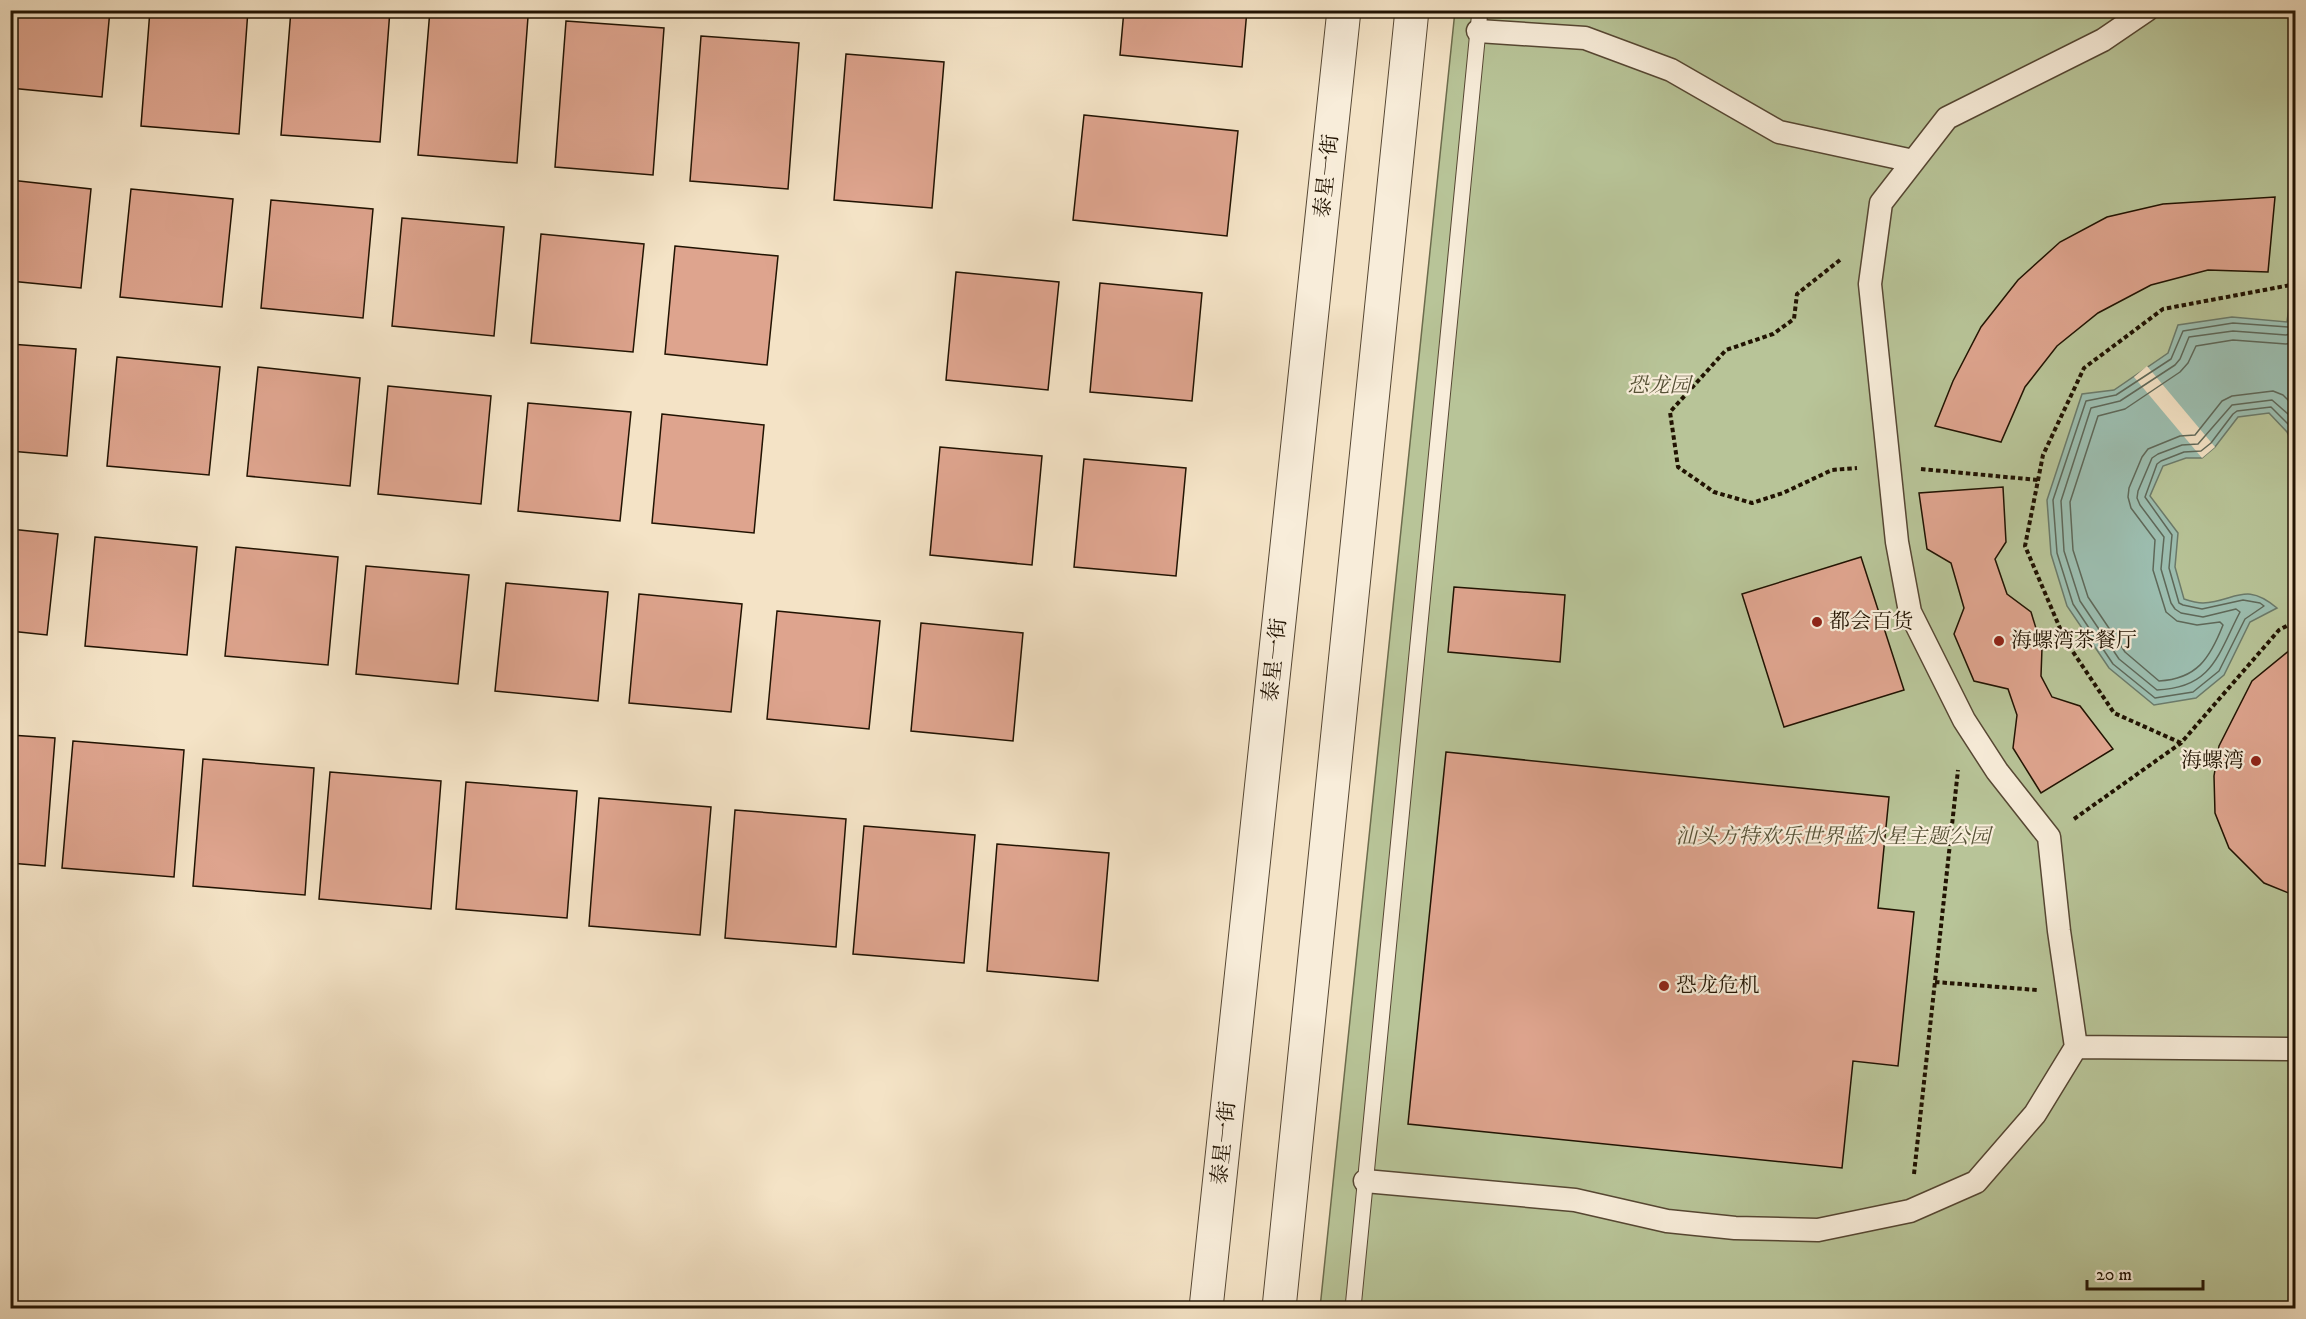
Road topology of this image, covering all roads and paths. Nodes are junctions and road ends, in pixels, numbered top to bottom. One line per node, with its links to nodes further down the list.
1 (1344, 10): 20 (street, 泰星一街)
2 (1412, 10): 21 (street)
3 (2147, 10): 5 (street)
4 (1479, 21): 5 (street); 18 (lane)
5 (1913, 161): 6 (street)
6 (1875, 250): 8 (street); 8 (path)
7 (2295, 284): 9 (path)
8 (1890, 466): 9 (path); 11 (street)
9 (2038, 480): 12 (path)
10 (2295, 621): 12 (path)
11 (1964, 720): 13 (street); 14 (path)
12 (2181, 743): 13 (path)
13 (2049, 837): 15 (street)
14 (1935, 982): 15 (path); 19 (path)
15 (2068, 992): 16 (street)
16 (2076, 1047): 17 (street); 19 (street)
17 (2295, 1049)
18 (1365, 1181): 19 (street); 22 (lane)
19 (1910, 1211)
20 (1206, 1308)
21 (1279, 1308)
22 (1353, 1308)

